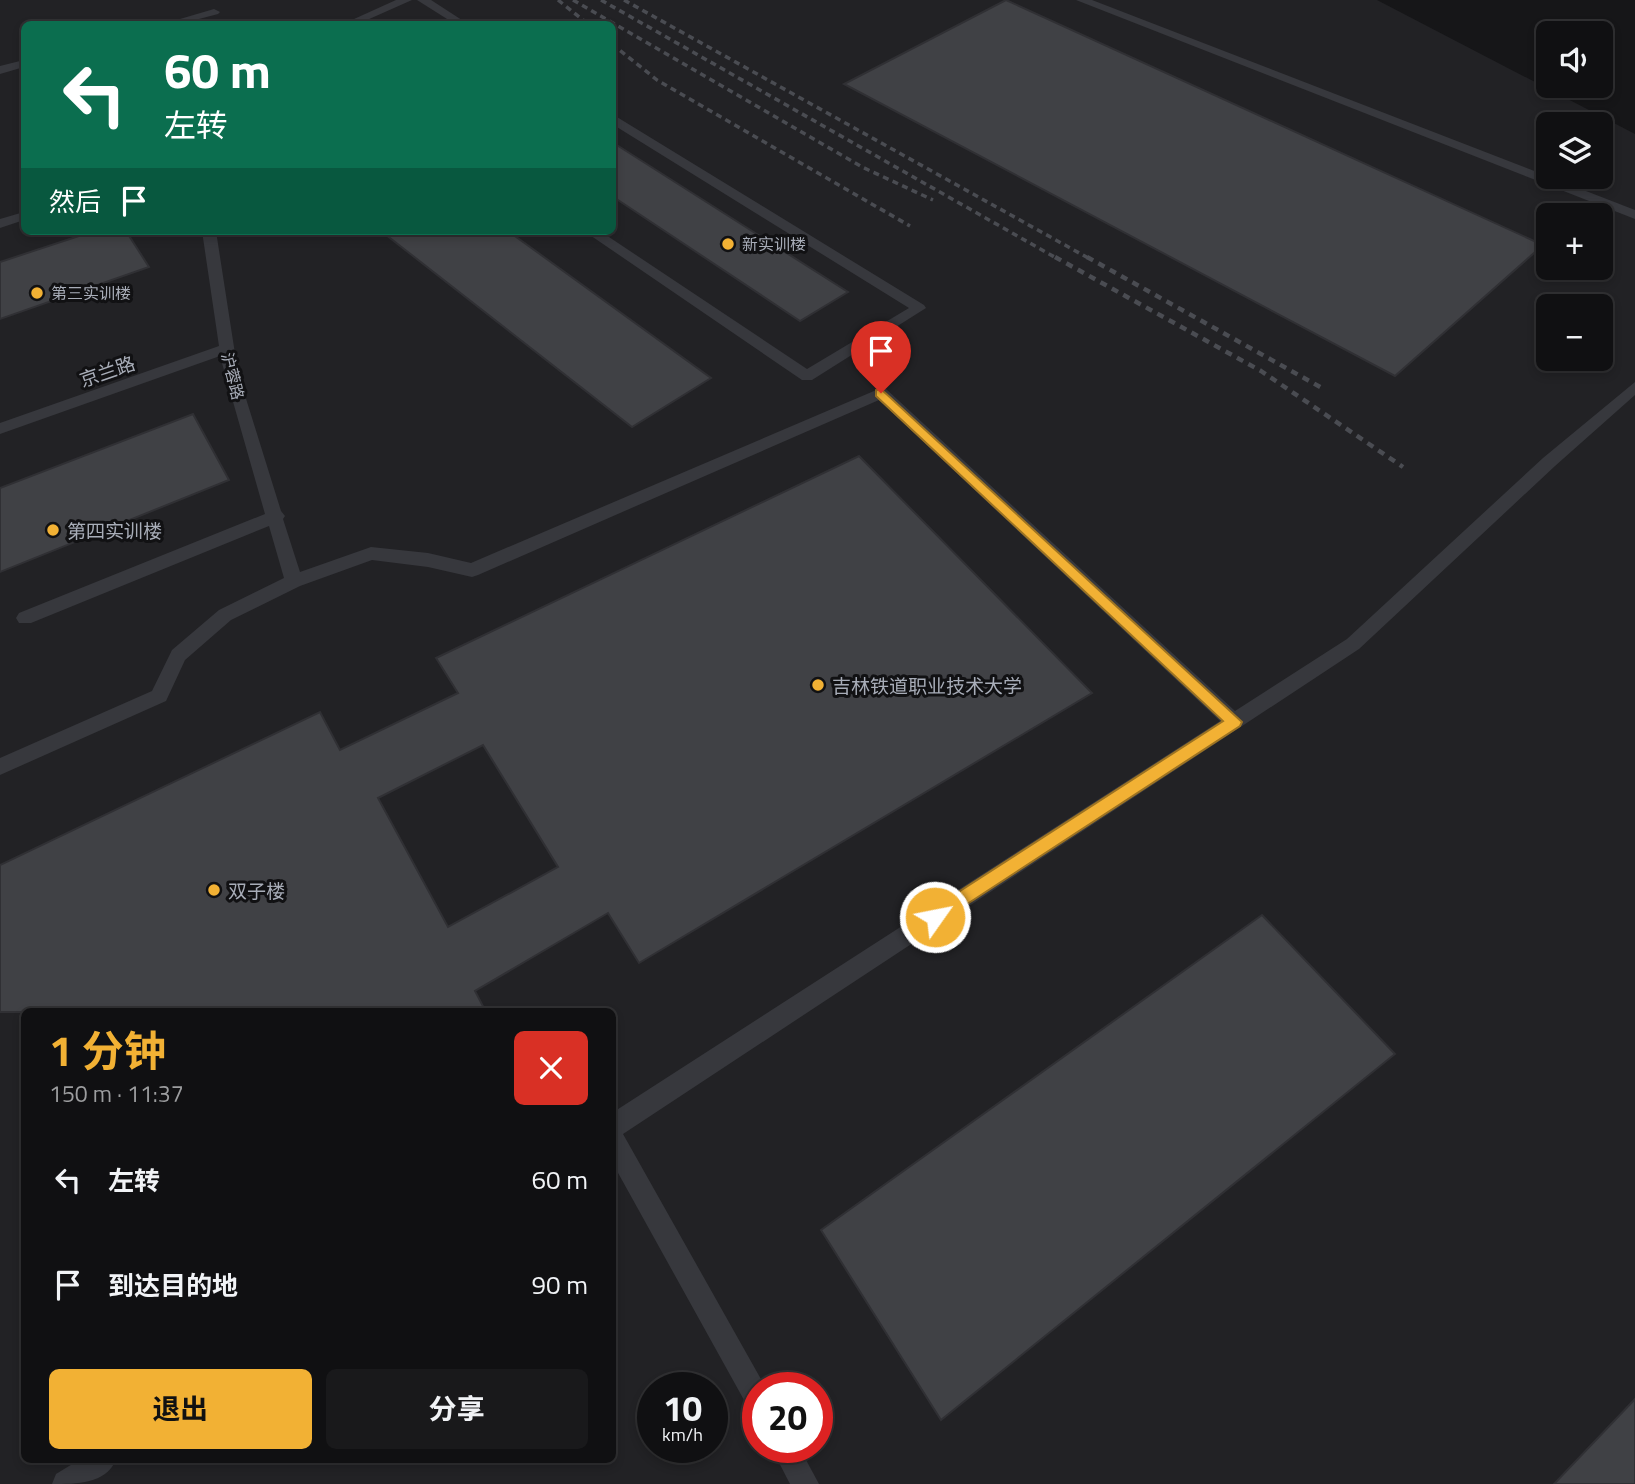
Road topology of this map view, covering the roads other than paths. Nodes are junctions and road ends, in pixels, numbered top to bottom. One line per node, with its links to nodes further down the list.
1 (227, 0): 5 (lane)
2 (406, 0): 8 (lane)
3 (423, 0): 9 (lane)
4 (1082, 0): 13 (lane)
5 (214, 12): 6 (lane); 7 (lane)
6 (180, 21)
7 (206, 21)
8 (356, 21)
9 (457, 21)
10 (21, 65): 11 (lane)
11 (0, 70)
12 (616, 120): 17 (lane)
13 (1635, 215)
14 (21, 217): 15 (lane)
15 (0, 224)
16 (210, 235): 18 (lane, 沪蓉路)
17 (597, 235)
18 (226, 349): 20 (lane, 京兰路); 21 (lane, 沪蓉路)
19 (1635, 387): 24 (lane)
20 (0, 429)
21 (277, 516): 22 (lane, 沪蓉路); 23 (lane)
22 (294, 581): 24 (lane); 25 (lane)
23 (26, 618)
24 (1234, 722): 26 (lane)
25 (0, 766)
26 (616, 1124)
27 (616, 1145): 28 (lane)
28 (743, 1372)
29 (98, 1463): 31 (lane)
30 (793, 1463): 32 (lane)
31 (66, 1484)
32 (805, 1484)

